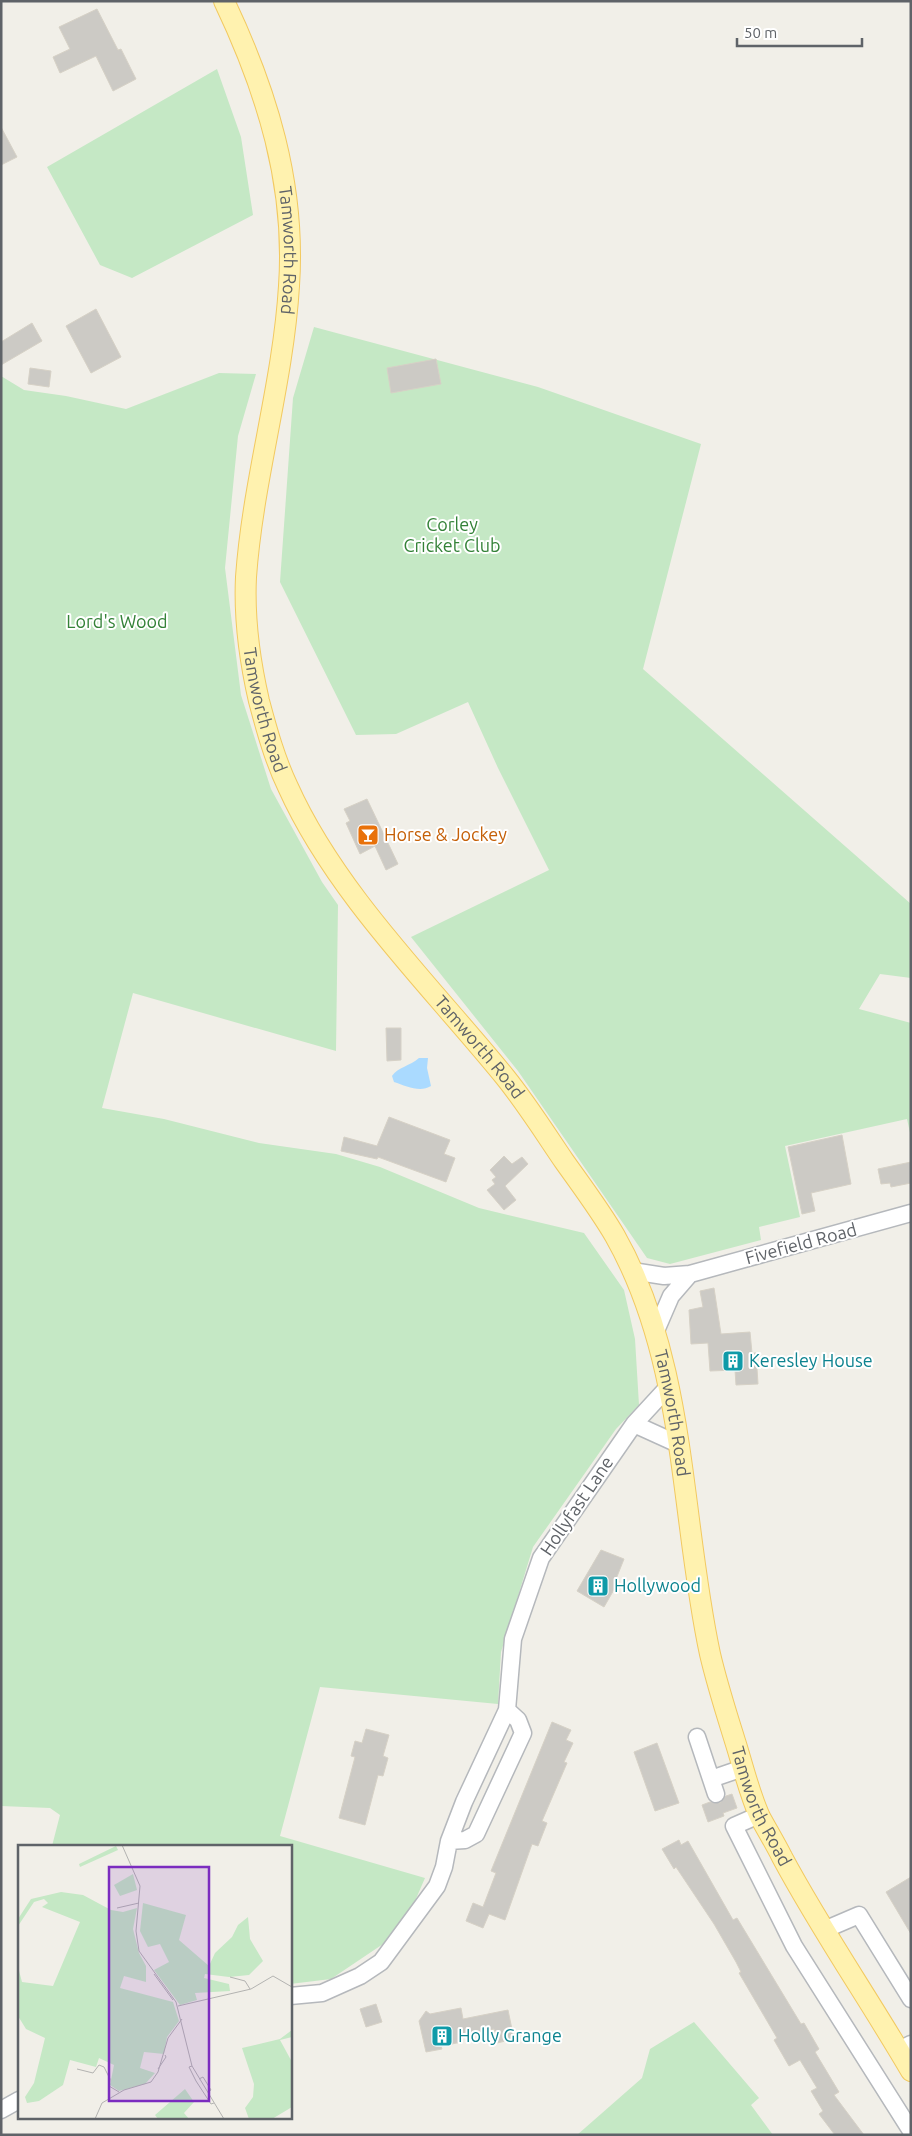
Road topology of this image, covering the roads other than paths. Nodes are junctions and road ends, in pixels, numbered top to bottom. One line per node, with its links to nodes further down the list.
1 (224, 1): 3 (main road, Tamworth Road)
2 (911, 1213): 4 (street, Fivefield Road)
3 (632, 1271): 4 (street, Fivefield Road); 5 (main road, Tamworth Road)
4 (690, 1274): 5 (street)
5 (655, 1333): 6 (main road, Tamworth Road)
6 (668, 1386): 7 (street, Hollyfast Lane); 8 (main road, Tamworth Road)
7 (634, 1424): 8 (street); 9 (street, Hollyfast Lane)
8 (678, 1444): 11 (main road, Tamworth Road)
9 (507, 1710): 13 (street, Hollyfast Lane); 13 (street)
10 (697, 1737): 11 (street)
11 (743, 1768): 12 (main road, Tamworth Road)
12 (759, 1815): 14 (main road, Tamworth Road); 21 (street)
13 (449, 1841): 15 (street, Hollyfast Lane)
14 (824, 1930): 16 (street); 17 (main road, Tamworth Road)
15 (291, 1996)
16 (911, 1999)
17 (905, 2047): 18 (main road, Tamworth Road)
18 (911, 2070)
19 (18, 2101): 20 (street)
20 (1, 2110)
21 (911, 2131)

